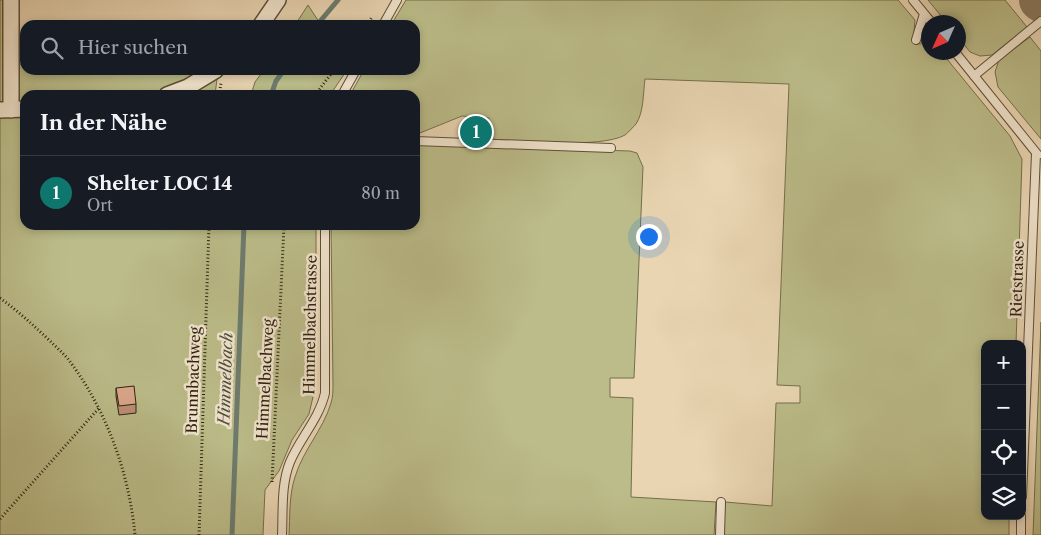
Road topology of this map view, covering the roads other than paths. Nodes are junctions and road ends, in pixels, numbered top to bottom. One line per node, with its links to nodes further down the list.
1 (11, 0): 16 (street)
2 (278, 0): 6 (street)
3 (396, 0): 7 (lane)
4 (913, 0): 5 (lane)
5 (924, 14): 9 (lane)
6 (264, 20)
7 (386, 20)
8 (1041, 20): 13 (lane)
9 (916, 40)
10 (961, 60): 13 (lane)
11 (208, 75): 14 (street)
12 (353, 75): 15 (lane)
13 (974, 76): 19 (lane)
14 (180, 90)
15 (345, 90)
16 (12, 110)
17 (420, 141): 18 (lane)
18 (611, 148)
19 (1039, 156): 21 (lane, Rietstrasse)
20 (325, 230): 24 (lane, Himmelbachstrasse)
21 (1023, 475)
22 (721, 502): 25 (lane)
23 (1022, 520): 26 (lane)
24 (282, 535)
25 (720, 535)
26 (1021, 535)

